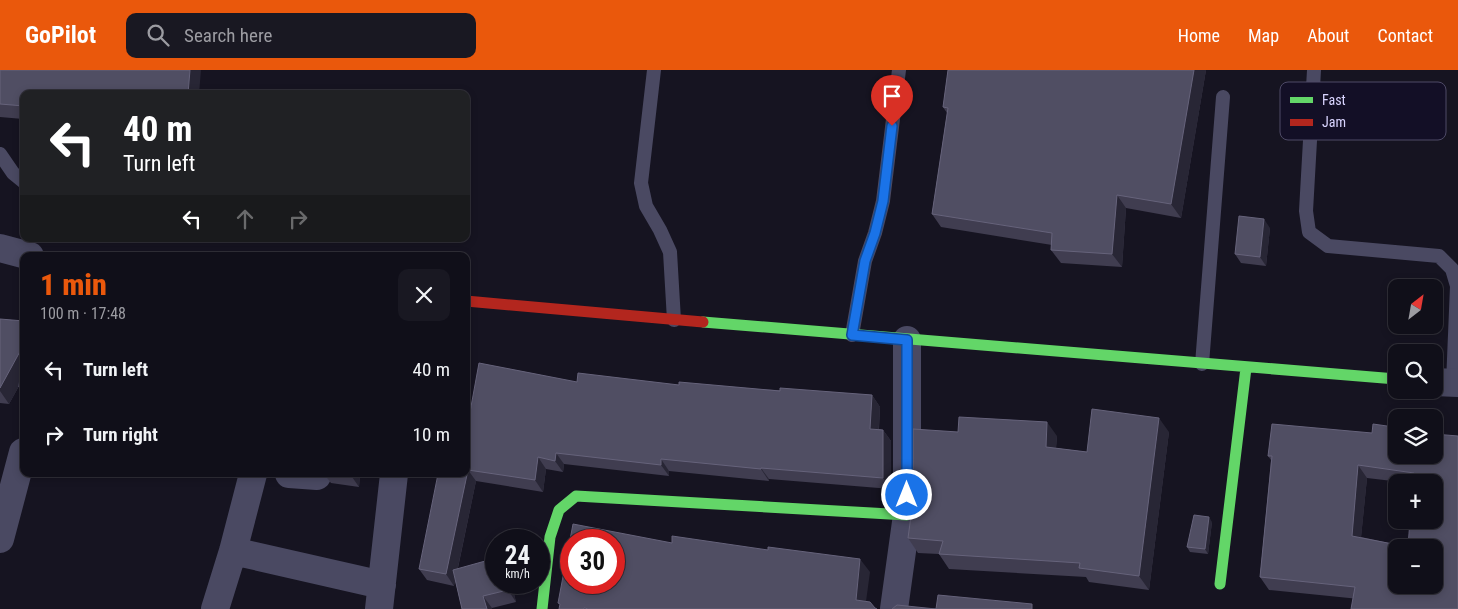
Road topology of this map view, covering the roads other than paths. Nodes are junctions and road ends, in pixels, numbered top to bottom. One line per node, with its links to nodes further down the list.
1 (654, 70): 10 (lane)
2 (899, 70): 11 (lane)
3 (1223, 97): 13 (lane)
4 (1310, 140): 16 (lane)
5 (0, 154): 6 (lane)
6 (20, 179)
7 (0, 248): 8 (street)
8 (20, 253)
9 (470, 301): 10 (street)
10 (674, 320): 11 (street)
11 (852, 335): 12 (street)
12 (907, 340): 13 (street); 20 (street)
13 (1202, 364): 14 (street)
14 (1246, 368): 15 (street); 23 (street)
15 (1388, 378)
16 (1448, 383)
17 (15, 451): 21 (street)
18 (252, 477): 22 (street)
19 (394, 477): 24 (street)
20 (907, 515): 26 (street); 27 (street)
21 (0, 539)
22 (233, 551): 24 (street); 25 (street)
23 (1220, 584)
24 (381, 597)
25 (215, 609)
26 (542, 609)
27 (894, 609)

